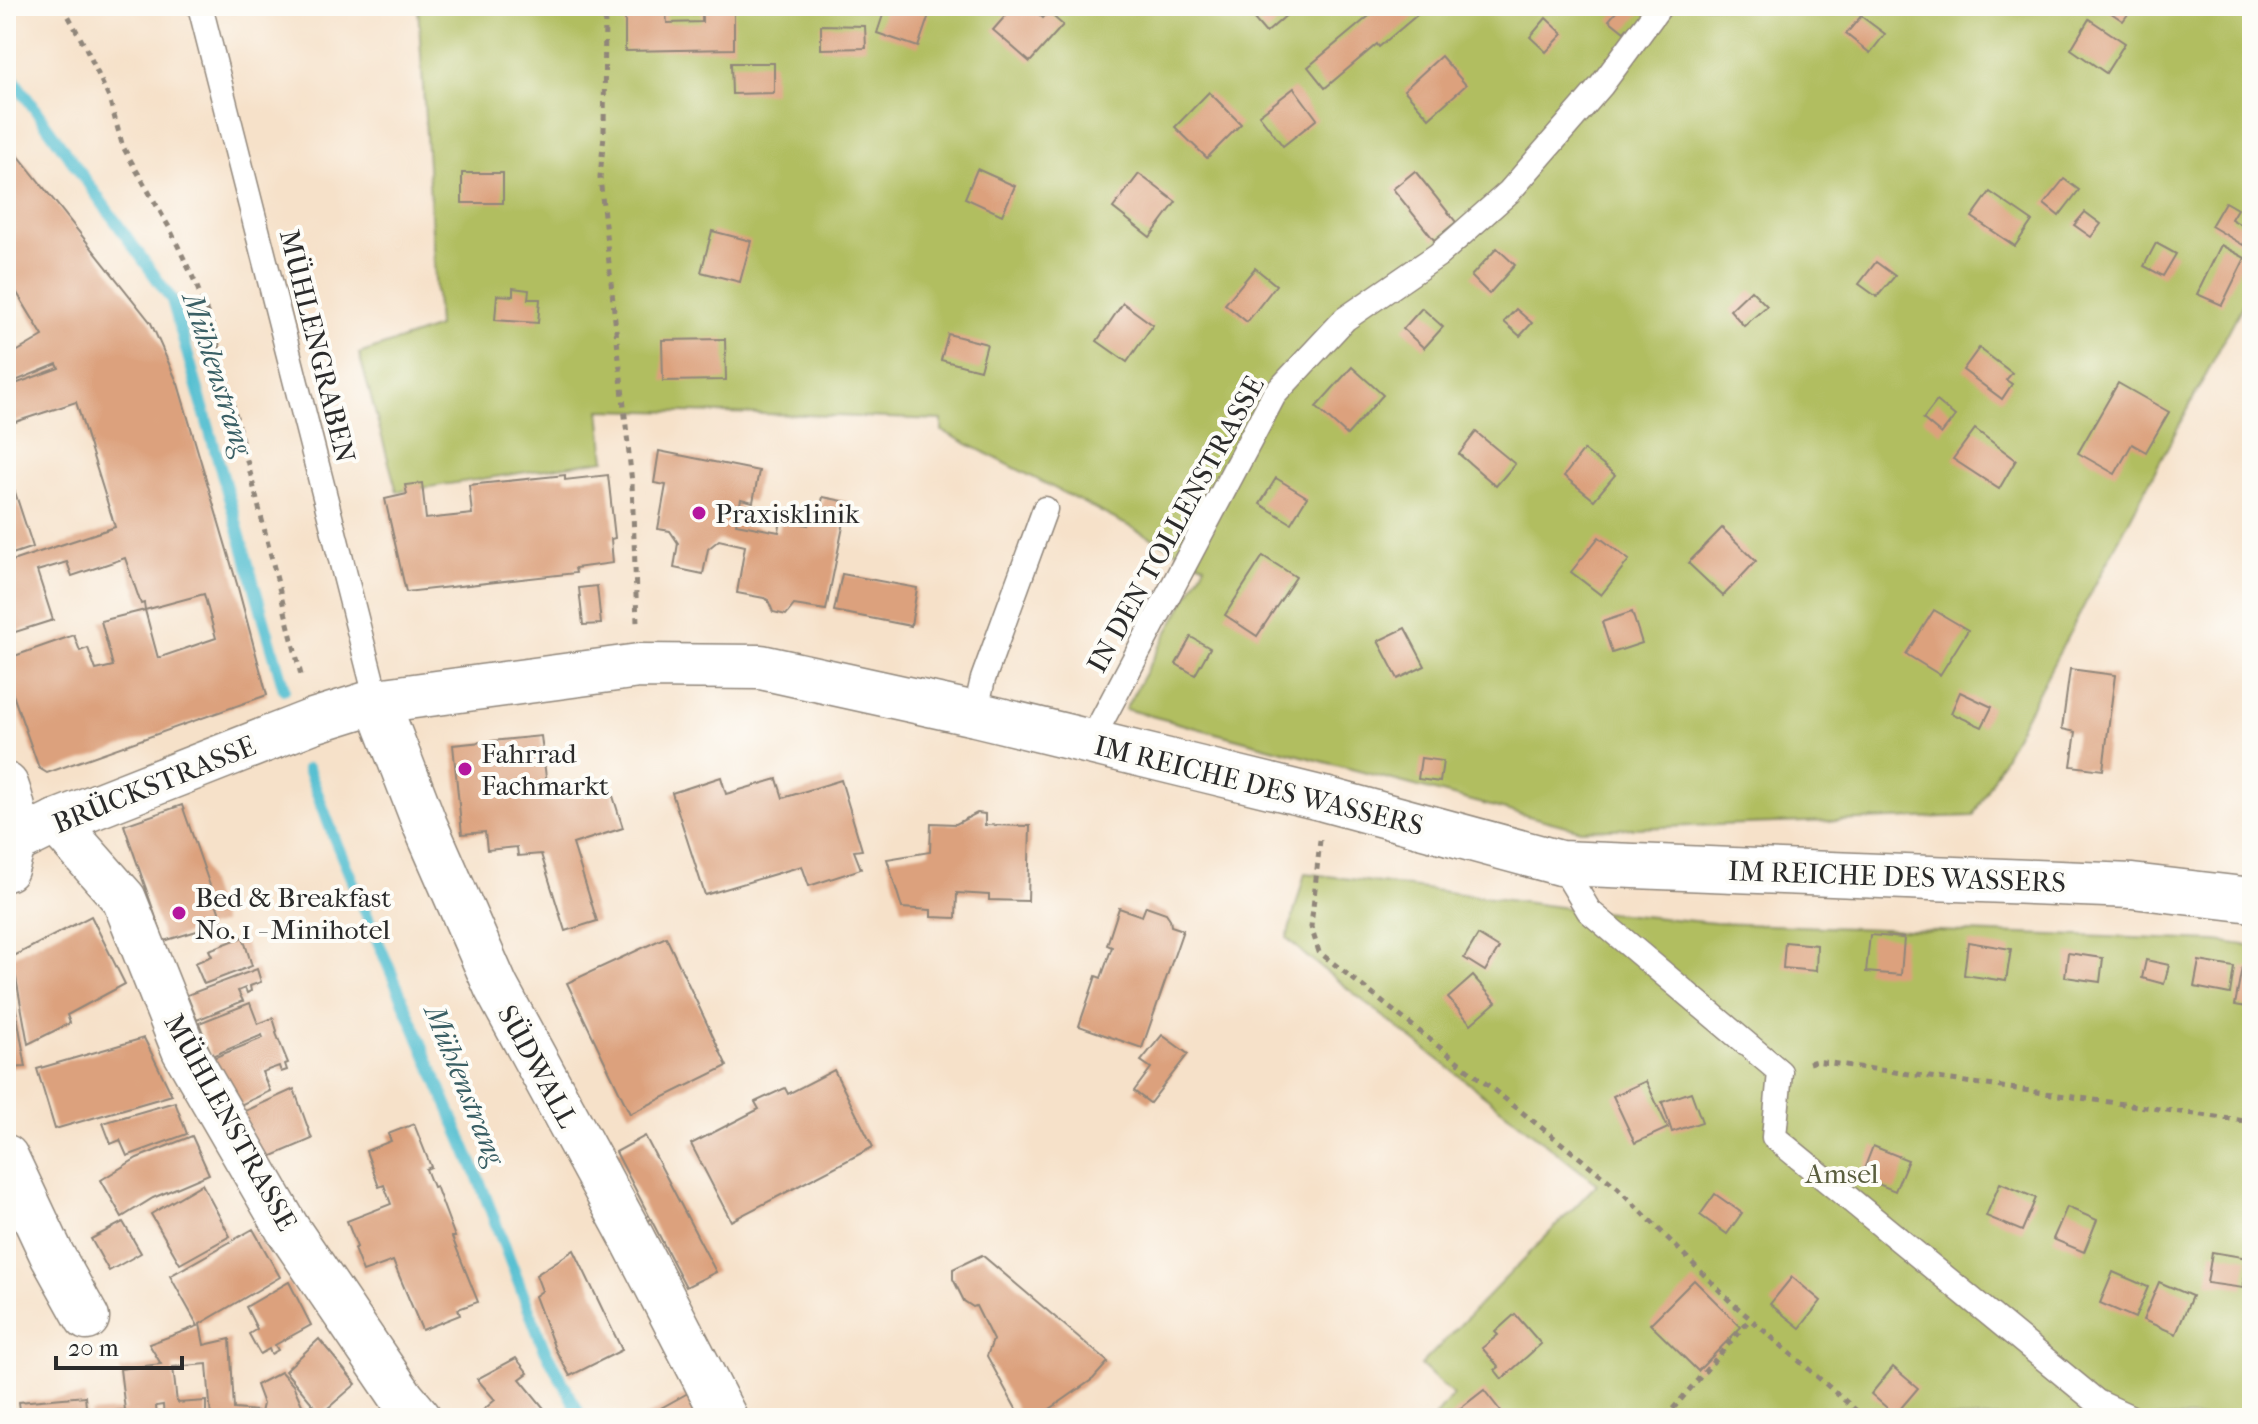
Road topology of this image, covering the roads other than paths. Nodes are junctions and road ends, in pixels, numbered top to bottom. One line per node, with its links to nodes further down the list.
1 (200, 6): 4 (lane, MÜHLENGRABEN)
2 (1660, 6): 7 (lane, IN DEN TOLLENSTRASSE)
3 (1045, 509): 5 (lane)
4 (377, 701): 5 (street, IM REICHE DES WASSERS); 6 (street, IM REICHE DES WASSERS); 16 (street, SÜDWALL)
5 (975, 714): 7 (street, IM REICHE DES WASSERS)
6 (295, 728): 9 (street, BRÜCKSTRASSE)
7 (1090, 743): 11 (street, IM REICHE DES WASSERS)
8 (6, 785): 10 (street)
9 (56, 822): 10 (street, BRÜCKSTRASSE); 15 (street, MÜHLENSTRASSE)
10 (11, 855)
11 (1560, 863): 12 (street, IM REICHE DES WASSERS); 17 (lane)
12 (2252, 900)
13 (6, 1157): 14 (street)
14 (87, 1318)
15 (399, 1412)
16 (725, 1418)
17 (2132, 1418)

